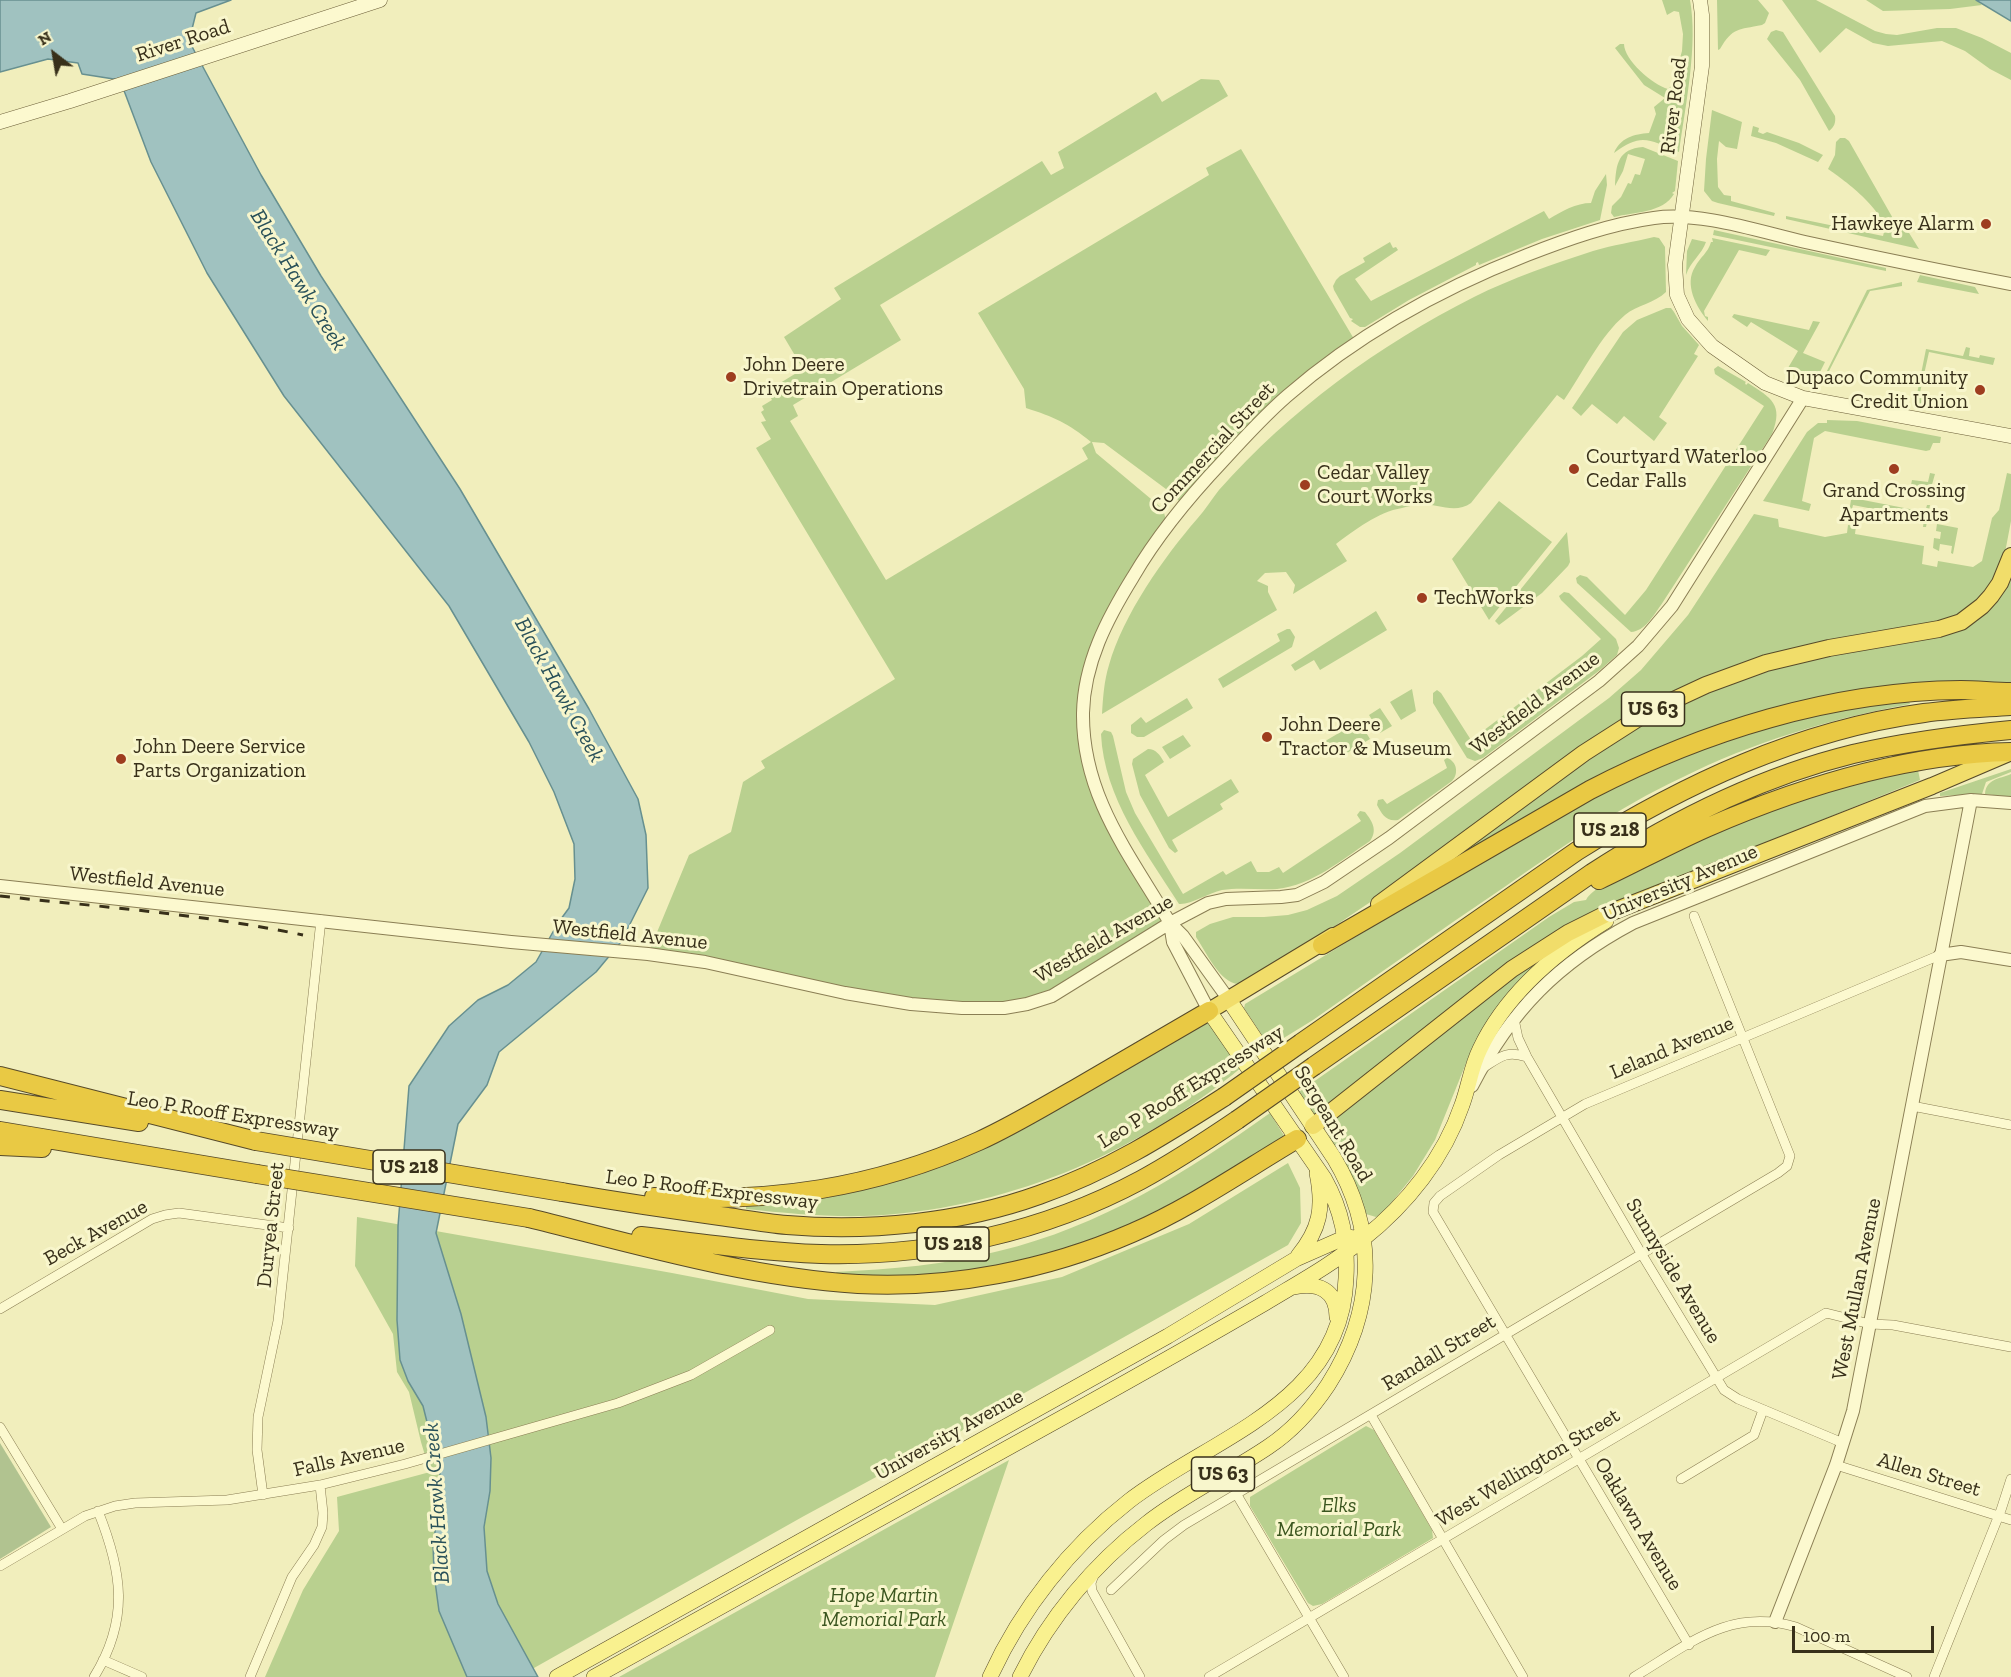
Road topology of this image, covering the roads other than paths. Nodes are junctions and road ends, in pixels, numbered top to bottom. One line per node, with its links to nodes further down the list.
1 (380, 0): 3 (main road, River Road)
2 (1700, 0): 4 (main road, River Road)
3 (0, 122)
4 (1681, 217): 5 (street, Commercial Street); 6 (main road, River Road); 21 (street, Commercial Street)
5 (2011, 284)
6 (1803, 398): 7 (main road, River Road); 21 (street, Westfield Avenue)
7 (2011, 436)
8 (2011, 556): 22 (highway, US 63)
9 (2011, 692): 10 (highway)
10 (1961, 699): 11 (highway, Leo P Rooff Expressway / US 218); 22 (highway); 44 (highway, Leo P Rooff Expressway / US 218, bridge)
11 (2011, 706)
12 (2011, 730): 18 (highway, US 218)
13 (2011, 752): 17 (highway); 18 (highway)
14 (1971, 800): 15 (street, University Avenue); 23 (street, West Mullan Avenue); 27 (street, University Avenue)
15 (2011, 803)
16 (0, 886): 20 (street, Westfield Avenue)
17 (1676, 887): 33 (main road); 37 (highway)
18 (1546, 905): 48 (highway, US 218, bridge)
19 (1694, 916): 28 (street)
20 (321, 920): 21 (street, Westfield Avenue); 46 (street, Duryea Street)
21 (1170, 923): 25 (street); 26 (street)
22 (1322, 945): 25 (highway, US 63)
23 (1940, 955): 24 (street); 28 (street, Leland Avenue); 34 (street, West Mullan Avenue)
24 (2011, 960)
25 (1229, 1000): 26 (highway, US 63); 37 (main road, Sergeant Road)
26 (1209, 1011): 39 (main road, Sergeant Road / US 63); 44 (highway)
27 (1514, 1019): 29 (street, Sunnyside Avenue); 30 (street, University Avenue)
28 (1742, 1038): 35 (street, Leland Avenue); 50 (street, Randall Street)
29 (1527, 1057): 30 (street); 35 (street, Sunnyside Avenue)
30 (1481, 1069): 33 (street, University Avenue)
31 (0, 1076): 40 (highway)
32 (0, 1100): 40 (highway, Leo P Rooff Expressway / US 218)
33 (1462, 1104): 47 (main road, University Avenue)
34 (1912, 1106): 36 (street); 54 (street, West Mullan Avenue)
35 (1562, 1117): 45 (street, Leland Avenue); 50 (street, Sunnyside Avenue)
36 (2011, 1125)
37 (1313, 1126): 39 (main road); 47 (main road, Sergeant Road)
38 (0, 1131): 43 (highway, US 218)
39 (1297, 1139): 42 (main road, Sergeant Road / US 63); 48 (highway)
40 (256, 1141): 44 (highway, Leo P Rooff Expressway / US 218, bridge)
41 (0, 1146): 43 (highway)
42 (1316, 1166): 49 (main road, Sergeant Road / US 63); 51 (main road)
43 (238, 1170): 48 (highway, US 218, bridge)
44 (644, 1202)
45 (1434, 1203): 57 (street, Oaklawn Avenue)
46 (289, 1228): 53 (street, Beck Avenue); 69 (street, Duryea Street)
47 (1364, 1239): 49 (main road, University Avenue); 77 (main road, Sergeant Road / US 63)
48 (642, 1241)
49 (1346, 1245): 51 (main road, University Avenue); 52 (main road, University Avenue); 55 (main road, Sergeant Road / US 63)
50 (1641, 1253): 57 (street, Randall Street); 59 (street, Sunnyside Avenue)
51 (1296, 1258): 83 (main road, University Avenue)
52 (1291, 1287): 55 (main road); 87 (main road, University Avenue)
53 (0, 1309)
54 (1869, 1324): 58 (street, West Wellington Street); 59 (street, West Wellington Street); 63 (street, West Mullan Avenue)
55 (1337, 1325): 88 (main road, Sergeant Road / US 63)
56 (770, 1330): 68 (street, Falls Avenue)
57 (1506, 1334): 61 (street, Randall Street); 64 (street, Oaklawn Avenue)
58 (2011, 1347)
59 (1716, 1378): 60 (street, Sunnyside Avenue); 64 (street, West Wellington Street)
60 (1763, 1410): 63 (street, Sunnyside Avenue); 66 (street)
61 (1371, 1415): 70 (street, Randall Street); 75 (street)
62 (0, 1427): 74 (street)
63 (1843, 1443): 65 (street, West Mullan Avenue)
64 (1579, 1459): 75 (street, West Wellington Street); 81 (street, Oaklawn Avenue)
65 (1836, 1465): 72 (street, Allen Street); 80 (street, West Mullan Avenue)
66 (1681, 1479)
67 (2011, 1479): 72 (street)
68 (320, 1485): 69 (street, Falls Avenue); 86 (street)
69 (263, 1495): 71 (street, Falls Avenue)
70 (1237, 1495): 78 (street, Randall Street); 79 (street)
71 (98, 1511): 74 (street, Falls Avenue); 82 (street)
72 (1999, 1516): 73 (street, Allen Street); 96 (street)
73 (2011, 1520)
74 (62, 1529): 76 (street, Falls Avenue)
75 (1443, 1539): 79 (street, West Wellington Street); 93 (street)
76 (0, 1566)
77 (1097, 1568): 89 (main road, Sergeant Road / US 63); 90 (street)
78 (1112, 1590)
79 (1309, 1618): 91 (street, West Wellington Street); 92 (street)
80 (1775, 1622): 81 (street); 95 (street)
81 (1689, 1645): 94 (street)
82 (103, 1660): 84 (street); 85 (street)
83 (564, 1673)
84 (94, 1677)
85 (142, 1677)
86 (250, 1677)
87 (594, 1677)
88 (990, 1677)
89 (1020, 1677)
90 (1140, 1677)
91 (1209, 1677)
92 (1344, 1677)
93 (1523, 1677)
94 (1634, 1677)
95 (1907, 1677)
96 (1934, 1677)

